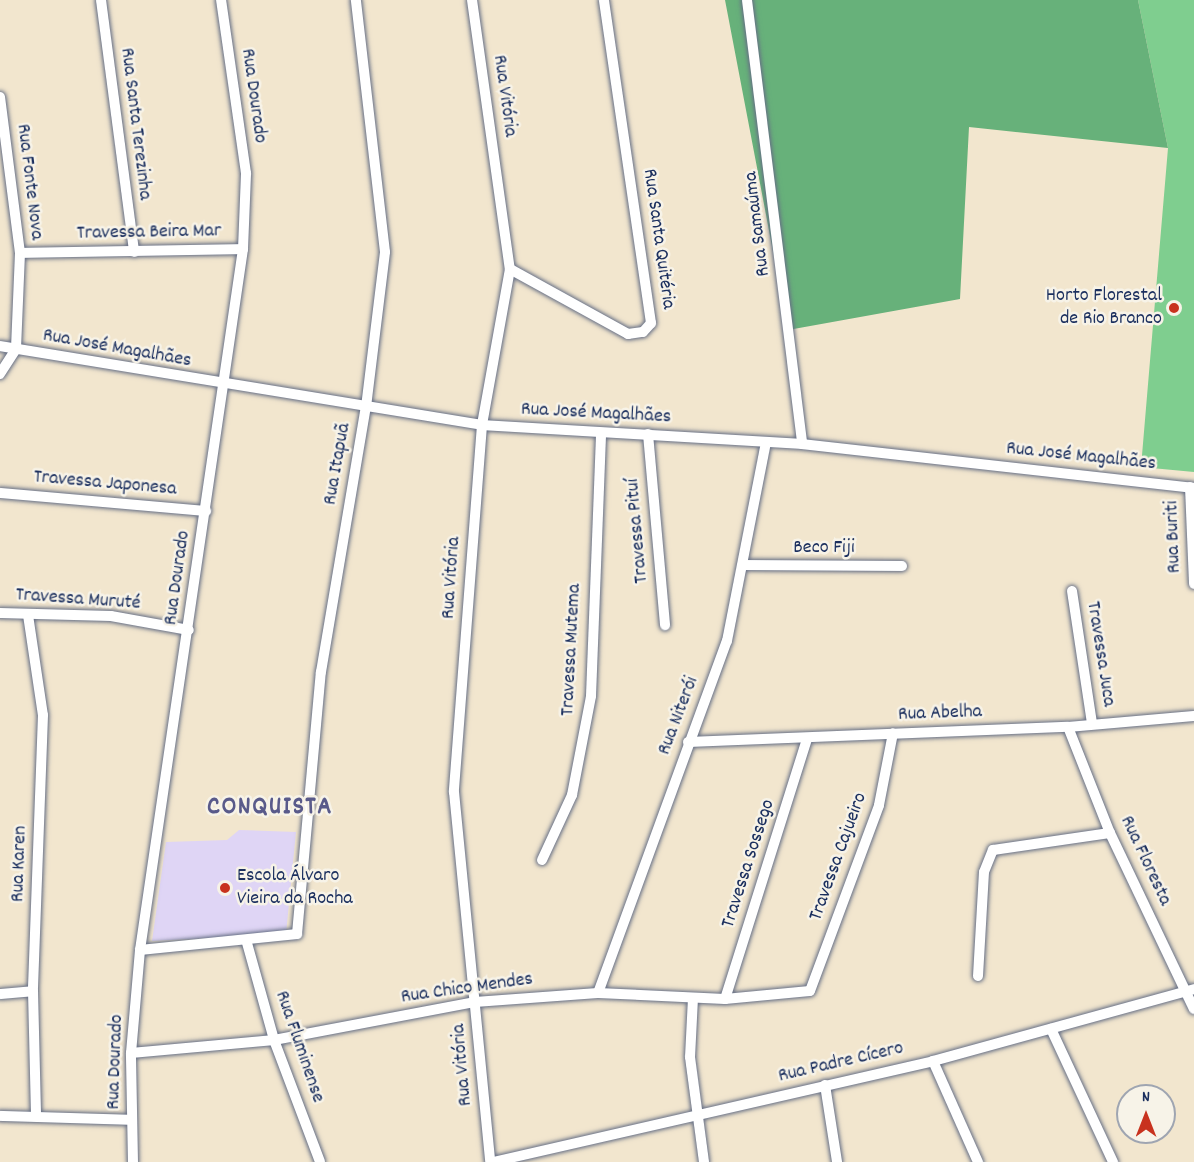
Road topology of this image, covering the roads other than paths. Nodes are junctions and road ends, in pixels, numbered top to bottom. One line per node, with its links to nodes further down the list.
1 (101, 0): 9 (street, Rua Santa Terezinha)
2 (221, 0): 8 (street, Rua Dourado)
3 (356, 0): 16 (street, Rua Itapuã)
4 (472, 0): 11 (street, Rua Vitória)
5 (604, 0): 11 (street, Rua Santa Quitéria)
6 (747, 0): 21 (street, Rua Samaúma)
7 (0, 98): 10 (street, Rua Fonte Nova)
8 (243, 249): 9 (street, Travessa Beira Mar); 15 (street, Rua Dourado)
9 (134, 252): 10 (street, Travessa Beira Mar)
10 (20, 253): 13 (street, Rua Fonte Nova)
11 (510, 269): 17 (street, Rua Vitória)
12 (0, 346): 13 (street, Rua José Magalhães)
13 (16, 349): 14 (street); 15 (street, Rua José Magalhães)
14 (0, 374)
15 (227, 386): 16 (street, Rua José Magalhães); 24 (street, Rua Dourado)
16 (366, 407): 17 (street, Rua José Magalhães); 41 (street, Rua Itapuã)
17 (482, 425): 18 (street, Rua José Magalhães); 51 (street, Rua Vitória)
18 (601, 434): 19 (street, Rua José Magalhães); 40 (street, Travessa Mutema)
19 (648, 434): 20 (street, Rua José Magalhães); 31 (street, Travessa Pituí)
20 (766, 443): 21 (street, Rua José Magalhães); 25 (street, Rua Niterói)
21 (802, 444): 22 (street, Rua José Magalhães)
22 (1192, 487): 27 (street, Rua Buriti)
23 (0, 494): 24 (street, Travessa Japonesa)
24 (206, 512): 32 (street, Rua Dourado)
25 (746, 565): 26 (street, Beco Fiji); 38 (street, Rua Niterói)
26 (902, 566)
27 (1194, 584)
28 (1071, 591): 34 (street, Travessa Juca)
29 (0, 613): 30 (street, Travessa Muruté)
30 (28, 615): 32 (street, Travessa Muruté); 45 (street, Rua Karen)
31 (665, 625)
32 (189, 630): 42 (street, Rua Dourado)
33 (1194, 716): 34 (street, Rua Abelha)
34 (1092, 723): 35 (street, Rua Abelha)
35 (1068, 727): 36 (street, Rua Abelha); 39 (street, Rua Floresta)
36 (893, 733): 37 (street, Rua Abelha); 46 (street, Travessa Cajueiro)
37 (807, 739): 38 (street, Rua Abelha); 50 (street, Travessa Sossego)
38 (688, 742): 47 (street, Rua Niterói)
39 (1110, 833): 43 (street); 44 (street, Rua Floresta)
40 (542, 860)
41 (247, 943): 42 (street); 54 (street, Rua Fluminense)
42 (140, 950): 55 (street, Rua Dourado)
43 (978, 976)
44 (1190, 990): 52 (street, Rua Floresta); 53 (street, Rua Padre Cícero)
45 (33, 991): 48 (street); 59 (street, Rua Karen)
46 (810, 991): 50 (street, Rua Chico Mendes)
47 (598, 993): 49 (street, Rua Chico Mendes); 51 (street, Rua Chico Mendes)
48 (0, 994)
49 (693, 998): 50 (street, Rua Chico Mendes); 58 (street)
50 (724, 999)
51 (475, 1002): 54 (street, Rua Chico Mendes); 64 (street, Rua Vitória)
52 (1194, 1010)
53 (1051, 1029): 56 (street, Rua Padre Cícero); 68 (street)
54 (274, 1040): 55 (street, Rua Chico Mendes); 63 (street, Rua Fluminense)
55 (131, 1053): 61 (street, Rua Dourado)
56 (933, 1060): 57 (street, Rua Padre Cícero); 67 (street)
57 (825, 1085): 58 (street, Rua Padre Cícero); 66 (street)
58 (694, 1113): 64 (street, Rua Padre Cícero); 65 (street)
59 (36, 1115): 60 (street); 61 (street)
60 (0, 1116)
61 (132, 1120): 62 (street, Rua Dourado)
62 (133, 1162)
63 (320, 1162)
64 (491, 1162)
65 (704, 1162)
66 (837, 1162)
67 (978, 1162)
68 (1113, 1162)

